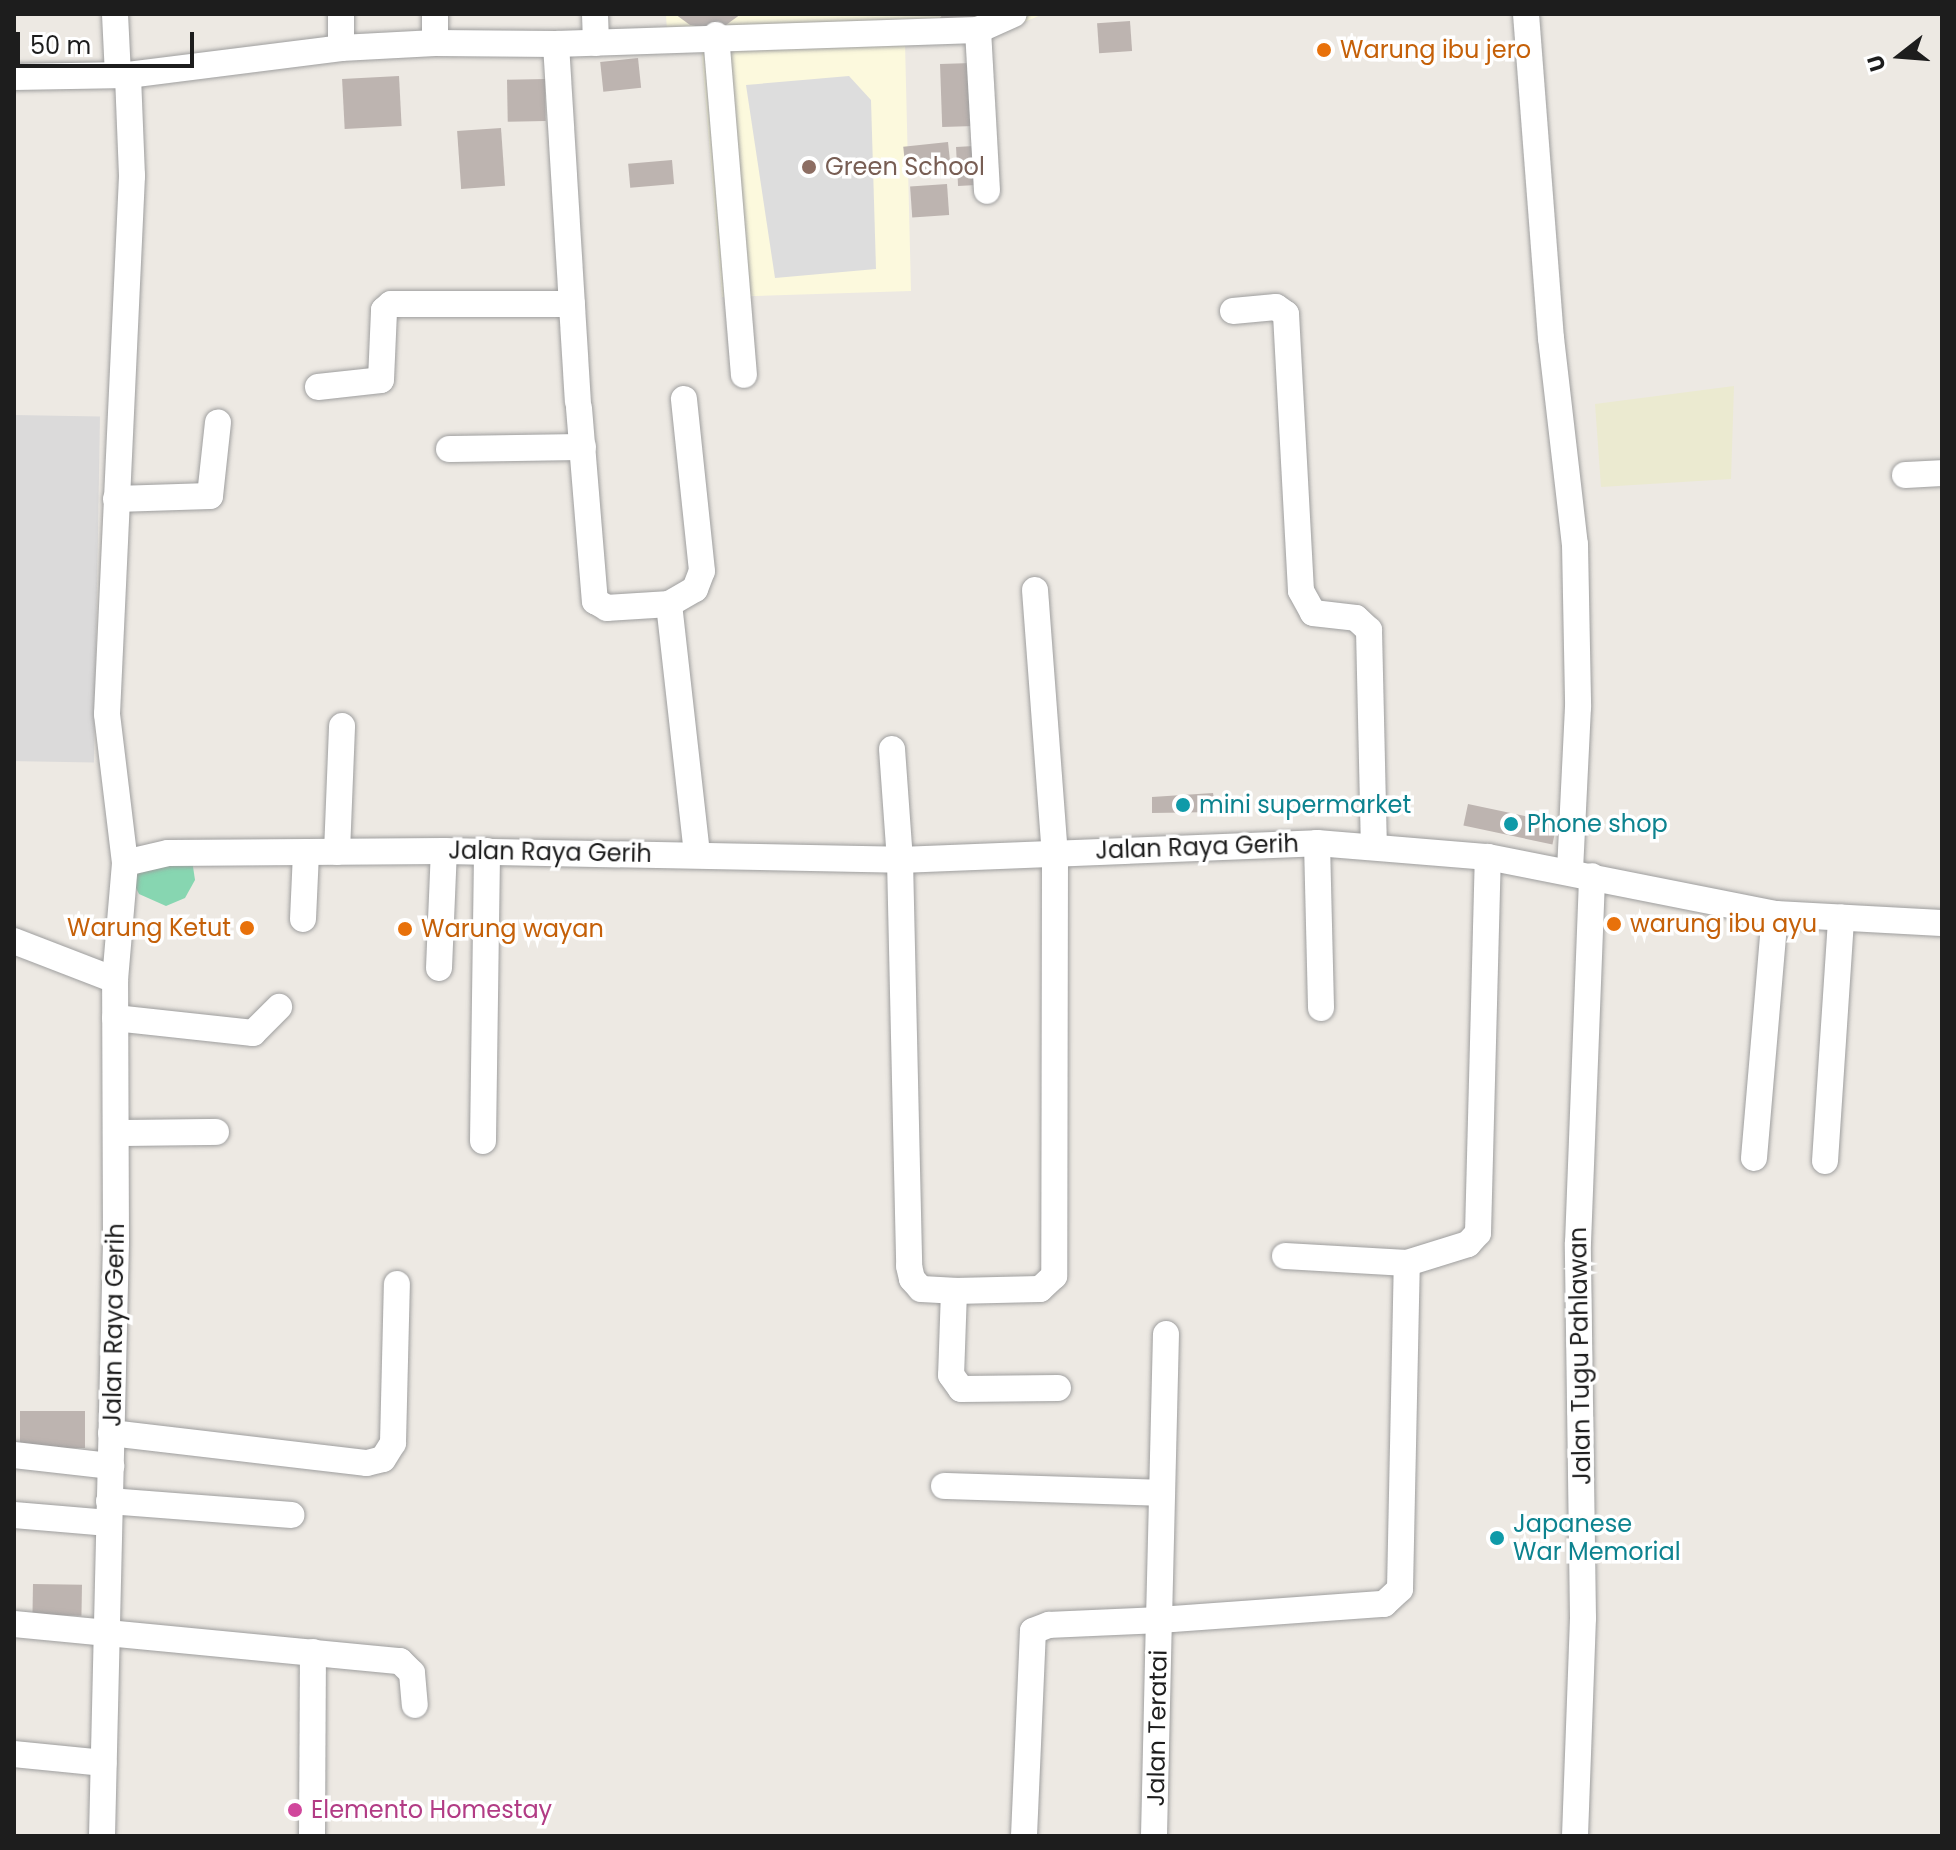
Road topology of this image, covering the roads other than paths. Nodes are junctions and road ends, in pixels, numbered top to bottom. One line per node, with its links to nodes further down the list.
1 (115, 14): 13 (street)
2 (341, 14): 12 (street)
3 (435, 14): 9 (street)
4 (595, 14): 10 (street)
5 (1014, 14): 7 (street)
6 (1526, 14): 42 (street, Jalan Tugu Pahlawan)
7 (978, 30): 8 (street); 15 (street)
8 (716, 35): 10 (street); 18 (street)
9 (435, 43): 11 (street); 12 (street)
10 (596, 43): 11 (street)
11 (556, 44): 16 (street)
12 (341, 48): 13 (street)
13 (123, 75): 14 (street); 26 (street)
14 (14, 77)
15 (987, 191)
16 (572, 304): 19 (street); 22 (street)
17 (1233, 311): 32 (street)
18 (744, 375)
19 (318, 387)
20 (684, 399): 28 (street)
21 (218, 422): 26 (street)
22 (583, 447): 23 (street); 28 (street)
23 (449, 449)
24 (1942, 473): 25 (street)
25 (1905, 475)
26 (116, 499): 41 (street)
27 (1035, 590): 38 (street)
28 (669, 604): 37 (street)
29 (342, 726): 36 (street)
30 (892, 749): 40 (street)
31 (1317, 843): 32 (street, Jalan Raya Gerih); 38 (street, Jalan Raya Gerih); 51 (street)
32 (1374, 846): 39 (street, Jalan Raya Gerih)
33 (444, 851): 34 (street, Jalan Raya Gerih); 36 (street, Jalan Raya Gerih); 48 (street)
34 (487, 851): 37 (street, Jalan Raya Gerih); 55 (street)
35 (306, 852): 36 (street, Jalan Raya Gerih); 41 (street, Jalan Raya Gerih); 45 (street)
36 (337, 852)
37 (697, 854): 40 (street, Jalan Raya Gerih)
38 (1055, 854): 40 (street, Jalan Raya Gerih); 61 (street)
39 (1488, 857): 42 (street, Jalan Raya Gerih); 59 (street)
40 (900, 860): 61 (street)
41 (125, 863): 49 (street, Jalan Raya Gerih)
42 (1581, 873): 43 (street, Jalan Raya Gerih); 83 (street, Jalan Tugu Pahlawan)
43 (1775, 914): 44 (street, Jalan Raya Gerih); 56 (street)
44 (1841, 918): 46 (street, Jalan Raya Gerih); 57 (street)
45 (303, 919)
46 (1942, 923)
47 (14, 941): 49 (street)
48 (439, 968)
49 (115, 980): 52 (street, Jalan Raya Gerih)
50 (279, 1007): 52 (street)
51 (1321, 1008)
52 (115, 1018): 54 (street, Jalan Raya Gerih)
53 (216, 1132): 54 (street)
54 (116, 1133): 64 (street, Jalan Raya Gerih)
55 (483, 1141)
56 (1754, 1158)
57 (1825, 1161)
58 (1285, 1256): 59 (street)
59 (1407, 1263): 72 (street)
60 (397, 1284): 64 (street)
61 (954, 1291): 63 (street)
62 (1166, 1334): 68 (street, Jalan Teratai)
63 (1058, 1388)
64 (111, 1433): 66 (street, Jalan Raya Gerih)
65 (14, 1455): 66 (street)
66 (111, 1466): 69 (street, Jalan Raya Gerih)
67 (944, 1486): 68 (street)
68 (1161, 1493): 72 (street, Jalan Teratai)
69 (109, 1512): 70 (street); 71 (street); 74 (street, Jalan Raya Gerih)
70 (14, 1515)
71 (291, 1515)
72 (1159, 1620): 81 (street); 82 (street, Jalan Teratai)
73 (14, 1624): 74 (street)
74 (106, 1631): 75 (street); 78 (street, Jalan Raya Gerih)
75 (313, 1652): 76 (street); 80 (street)
76 (415, 1705)
77 (14, 1754): 78 (street)
78 (104, 1763): 79 (street, Jalan Raya Gerih)
79 (102, 1836)
80 (312, 1836)
81 (1024, 1836)
82 (1154, 1836)
83 (1575, 1836)

